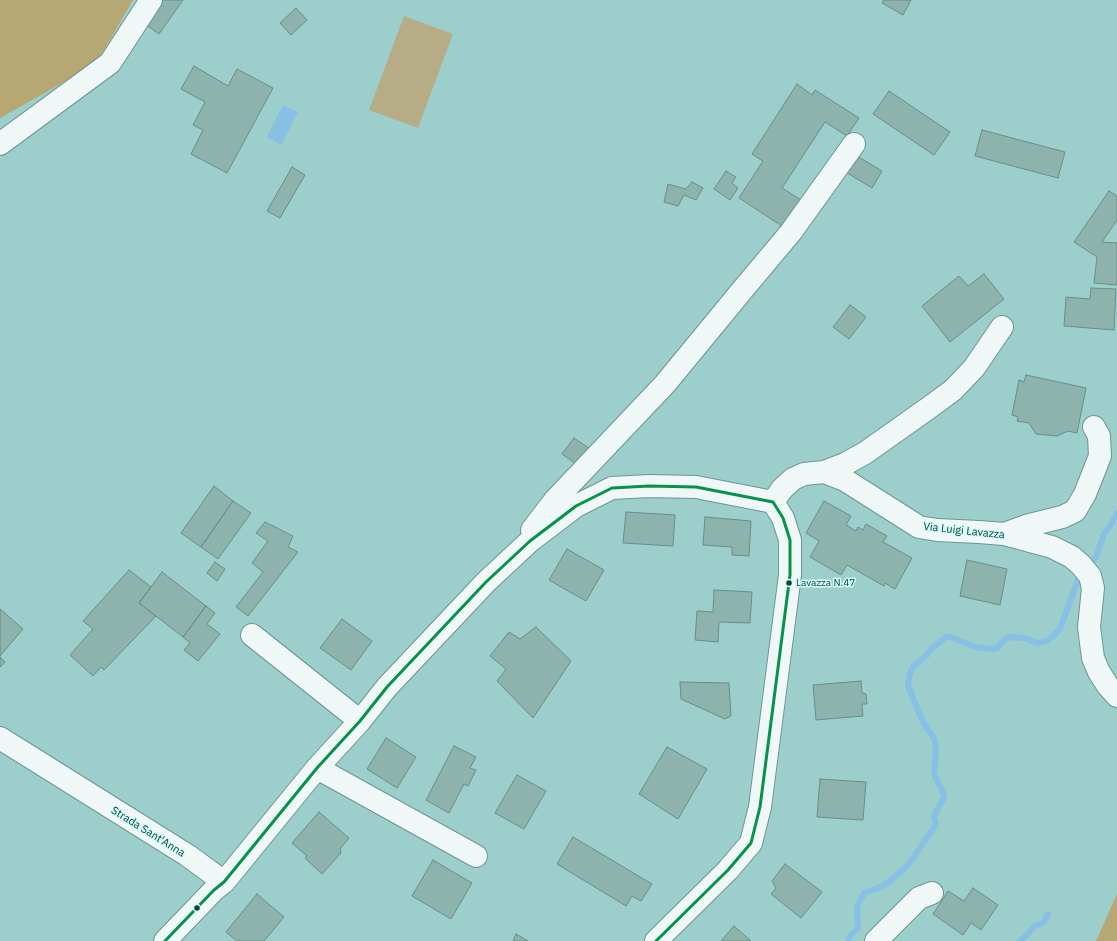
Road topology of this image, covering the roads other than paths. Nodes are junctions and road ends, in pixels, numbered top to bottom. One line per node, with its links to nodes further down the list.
1 (151, 0): 2 (street)
2 (0, 144)
3 (854, 144): 9 (street)
4 (1002, 327): 6 (street)
5 (1094, 427): 8 (street)
6 (824, 472): 7 (street, Via Luigi Lavazza); 8 (street, Via Luigi Lavazza)
7 (773, 502): 9 (street); 19 (street)
8 (1004, 534): 11 (street, Via Luigi Lavazza)
9 (506, 564): 12 (street)
10 (252, 635): 12 (street)
11 (1117, 696)
12 (360, 722): 14 (street)
13 (0, 738): 16 (street, Strada Sant'Anna)
14 (317, 768): 15 (street); 16 (street)
15 (476, 856)
16 (224, 882): 18 (street)
17 (932, 893): 20 (street)
18 (165, 941)
19 (656, 941)
20 (876, 941)

